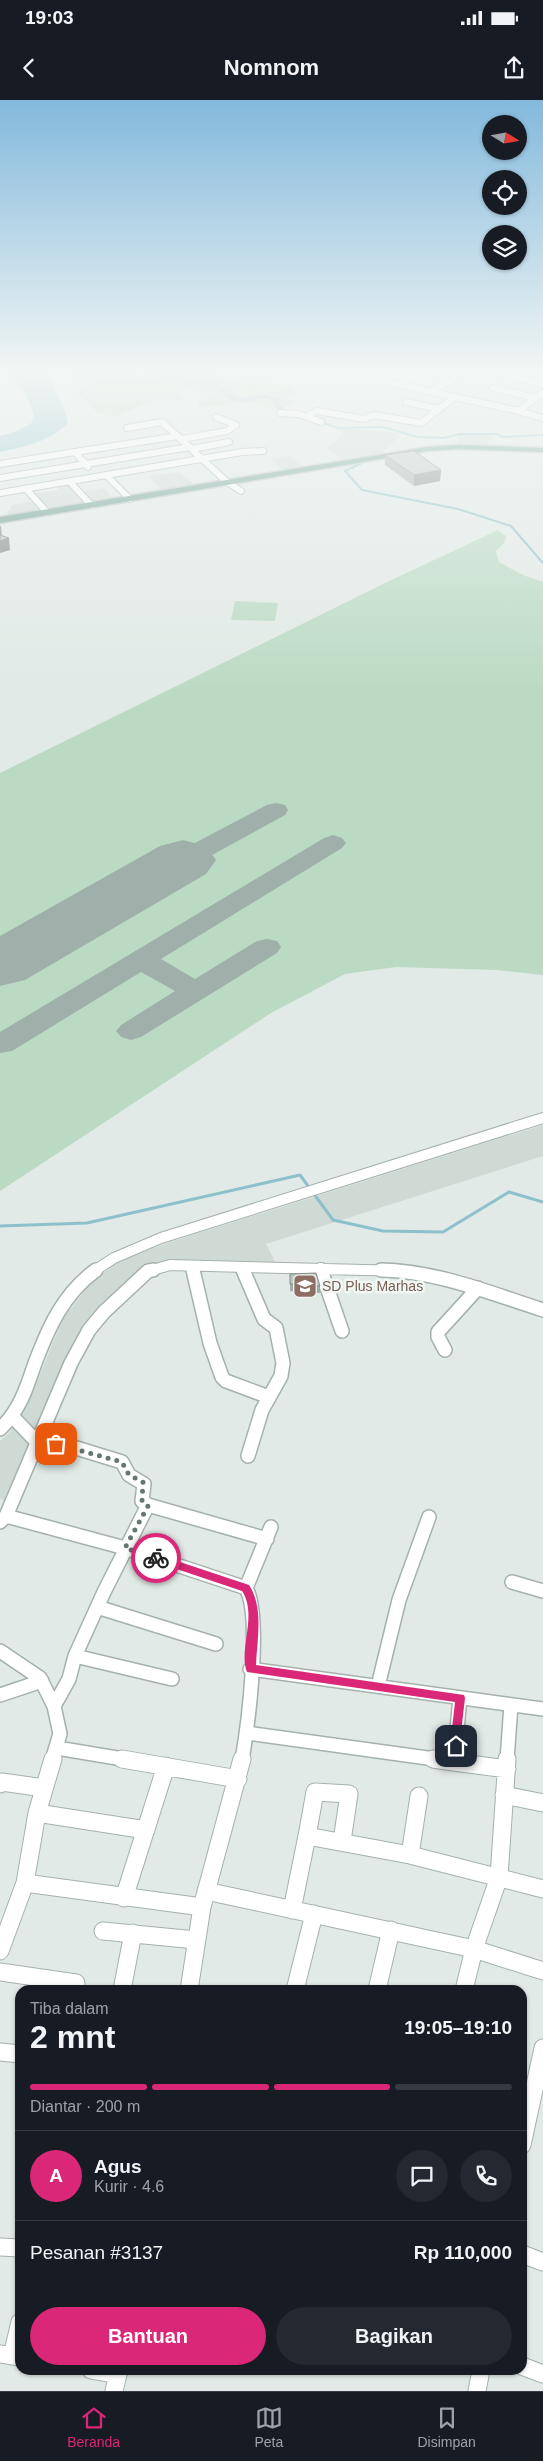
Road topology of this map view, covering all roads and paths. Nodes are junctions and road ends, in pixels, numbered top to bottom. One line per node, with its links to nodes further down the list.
1 (19, 475): 7 (street)
2 (113, 475): 5 (street)
3 (218, 475): 9 (street)
4 (280, 475): 9 (main road)
5 (107, 476): 6 (street); 13 (street)
6 (98, 477): 8 (street)
7 (0, 478)
8 (70, 482): 10 (street); 14 (street)
9 (227, 484): 11 (street); 13 (main road)
10 (26, 489): 12 (street); 15 (street)
11 (241, 491)
12 (0, 493)
13 (130, 499): 14 (main road)
14 (91, 505): 15 (main road)
15 (47, 512): 16 (main road)
16 (0, 520)
17 (543, 1118): 26 (street)
18 (192, 1266): 19 (street); 25 (street); 28 (street)
19 (242, 1267): 20 (street); 25 (street)
20 (321, 1268): 21 (street); 23 (street)
21 (478, 1288): 22 (street); 24 (street)
22 (543, 1310)
23 (342, 1332)
24 (445, 1350)
25 (269, 1397): 29 (street)
26 (13, 1417): 27 (street); 28 (street)
27 (0, 1429)
28 (38, 1440): 30 (street); 32 (street)
29 (248, 1456)
30 (148, 1506): 33 (street); 35 (street)
31 (429, 1516): 44 (street)
32 (2, 1522): 33 (street)
33 (125, 1548): 35 (street); 37 (street)
34 (512, 1582): 36 (street)
35 (246, 1588): 41 (street)
36 (543, 1591)
37 (97, 1607): 38 (street); 40 (street)
38 (216, 1644)
39 (0, 1651): 43 (street)
40 (75, 1656): 42 (street); 48 (street)
41 (250, 1669): 44 (street); 50 (street)
42 (172, 1679)
43 (42, 1681): 45 (street); 48 (street)
44 (378, 1686): 46 (street)
45 (0, 1695)
46 (460, 1698): 47 (street); 52 (street)
47 (511, 1705): 49 (street); 54 (street)
48 (54, 1706): 51 (street)
49 (543, 1709)
50 (247, 1733): 52 (street); 55 (street)
51 (57, 1748): 53 (street); 57 (street)
52 (454, 1762): 54 (street)
53 (166, 1766): 55 (street); 62 (street)
54 (507, 1769): 58 (street)
55 (238, 1779): 70 (street)
56 (0, 1784): 57 (street)
57 (44, 1788): 61 (street)
58 (504, 1795): 60 (street); 66 (street)
59 (419, 1796): 65 (street)
60 (543, 1803)
61 (37, 1813): 62 (street); 67 (street)
62 (146, 1830): 69 (street)
63 (307, 1836): 64 (street); 64 (street); 71 (street)
64 (342, 1841): 65 (street)
65 (410, 1855): 66 (street)
66 (500, 1878): 68 (street); 77 (street)
67 (25, 1883): 69 (street); 78 (street)
68 (543, 1889)
69 (124, 1898): 70 (street)
70 (204, 1899): 71 (street); 76 (street)
71 (292, 1910): 72 (street)
72 (314, 1914): 73 (street); 84 (street)
73 (391, 1930): 77 (street); 85 (street)
74 (103, 1931): 75 (street)
75 (133, 1933): 76 (street); 82 (street)
76 (196, 1940): 83 (street)
77 (474, 1949): 79 (street); 86 (street)
78 (0, 1951)
79 (543, 1971)
80 (0, 1972): 81 (street)
81 (76, 1983)
82 (123, 1985)
83 (190, 1985)
84 (296, 1985)
85 (378, 1985)
86 (465, 1985)
87 (543, 2048): 90 (street)
88 (0, 2052): 89 (street)
89 (15, 2054)
90 (527, 2122)
91 (0, 2247): 92 (street)
92 (15, 2248)
93 (527, 2256): 94 (street)
94 (543, 2262)
95 (15, 2341): 96 (street)
96 (11, 2356)
97 (527, 2368): 98 (street)
98 (543, 2374)
99 (480, 2375): 100 (street)
100 (477, 2391)

